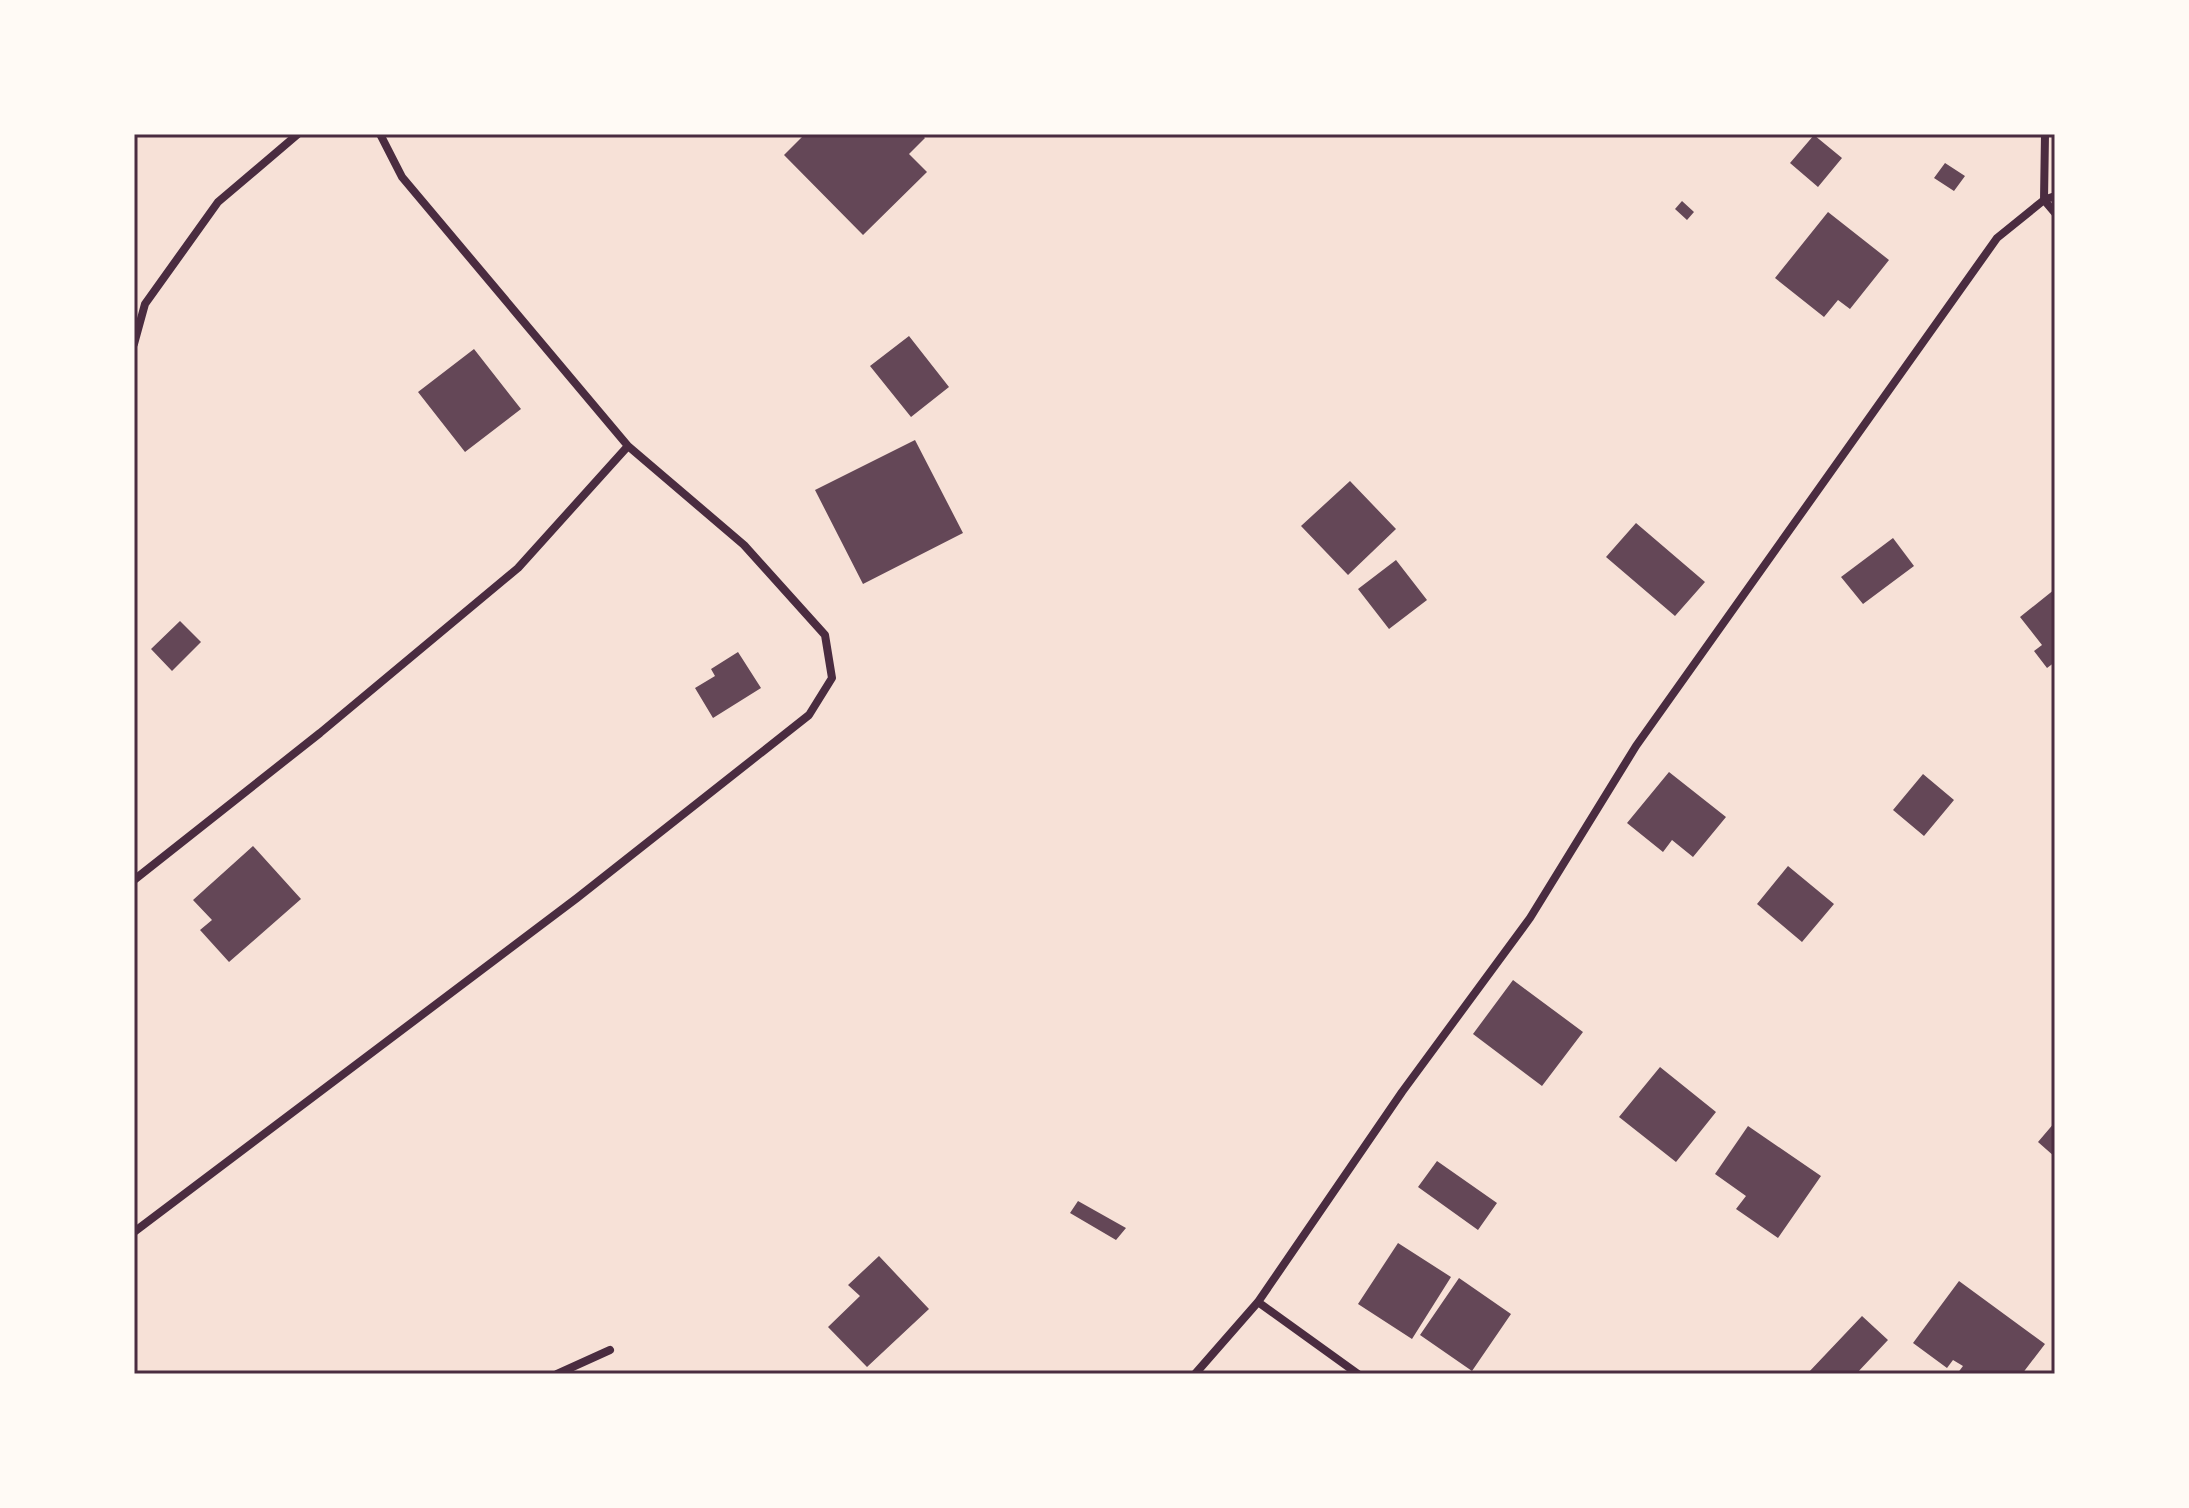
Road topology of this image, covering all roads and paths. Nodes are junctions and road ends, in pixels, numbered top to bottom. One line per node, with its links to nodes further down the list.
1 (298, 134): 7 (street)
2 (380, 134): 8 (street)
3 (2045, 134): 5 (street)
4 (2055, 196): 5 (street)
5 (2044, 200): 6 (street); 11 (street)
6 (2055, 213)
7 (134, 344)
8 (628, 446): 9 (street); 10 (street)
9 (134, 880)
10 (134, 1232)
11 (1258, 1302): 14 (street); 15 (street)
12 (610, 1350): 13 (street)
13 (557, 1374)
14 (1195, 1374)
15 (1358, 1374)

